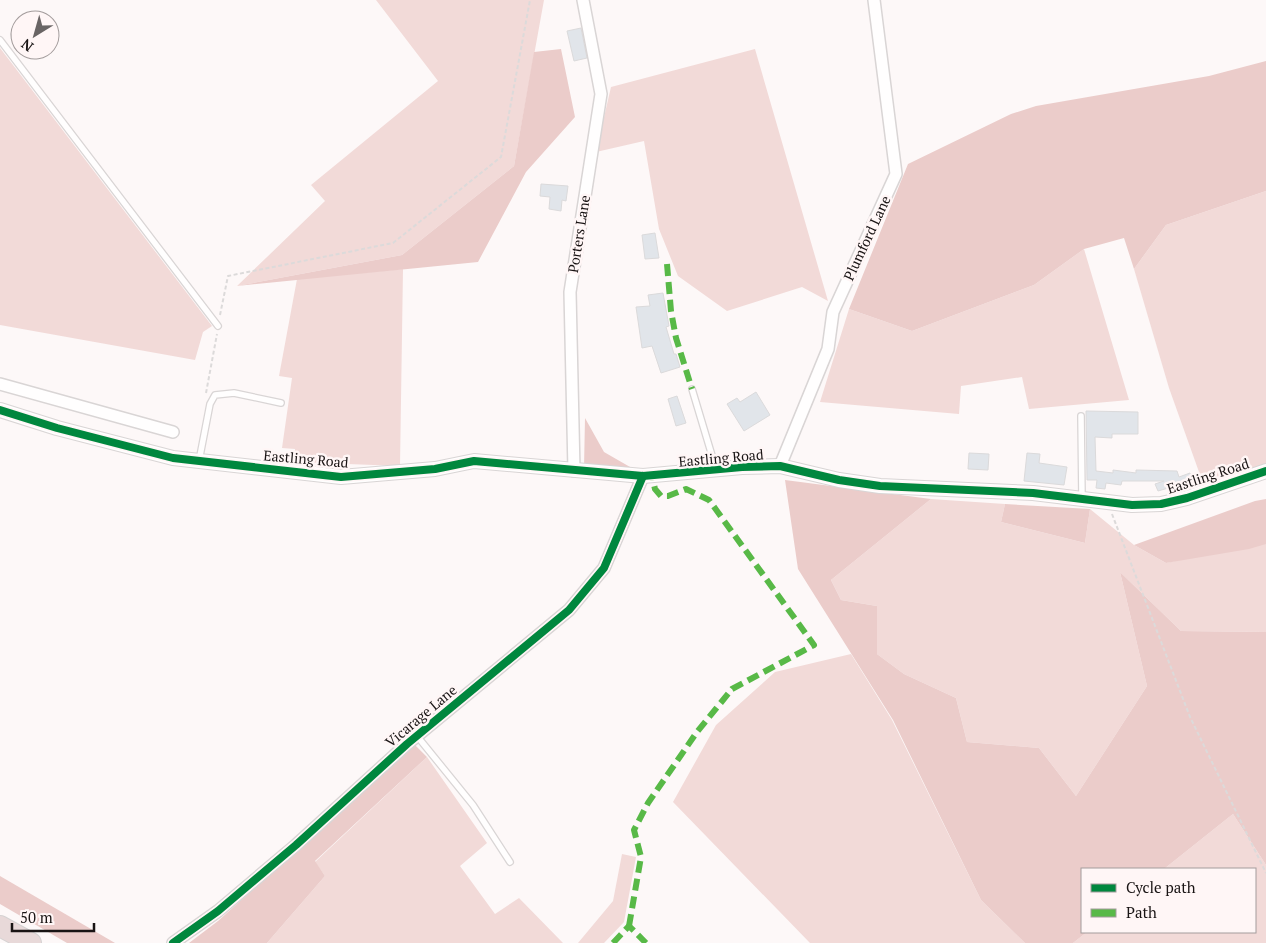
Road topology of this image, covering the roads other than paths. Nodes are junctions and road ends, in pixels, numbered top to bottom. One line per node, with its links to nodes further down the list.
1 (583, 0): 15 (street, Porters Lane)
2 (874, 0): 13 (street, Plumford Lane)
3 (0, 40): 4 (lane)
4 (218, 326)
5 (0, 384): 11 (street)
6 (692, 389): 16 (lane)
7 (281, 403): 12 (lane)
8 (0, 410): 12 (street, Eastling Road)
9 (799, 412): 13 (street)
10 (1081, 416): 18 (lane)
11 (173, 432)
12 (199, 461): 15 (street, Eastling Road)
13 (780, 466): 16 (street, Eastling Road); 18 (street, Eastling Road)
14 (1266, 470): 18 (street, Eastling Road)
15 (574, 471): 17 (street, Eastling Road)
16 (716, 471): 17 (street, Eastling Road)
17 (643, 476): 19 (street, Vicarage Lane)
18 (1082, 499)
19 (417, 736): 20 (lane); 23 (street, Vicarage Lane)
20 (510, 862)
21 (0, 926): 22 (highway)
22 (31, 943)
23 (173, 943)

